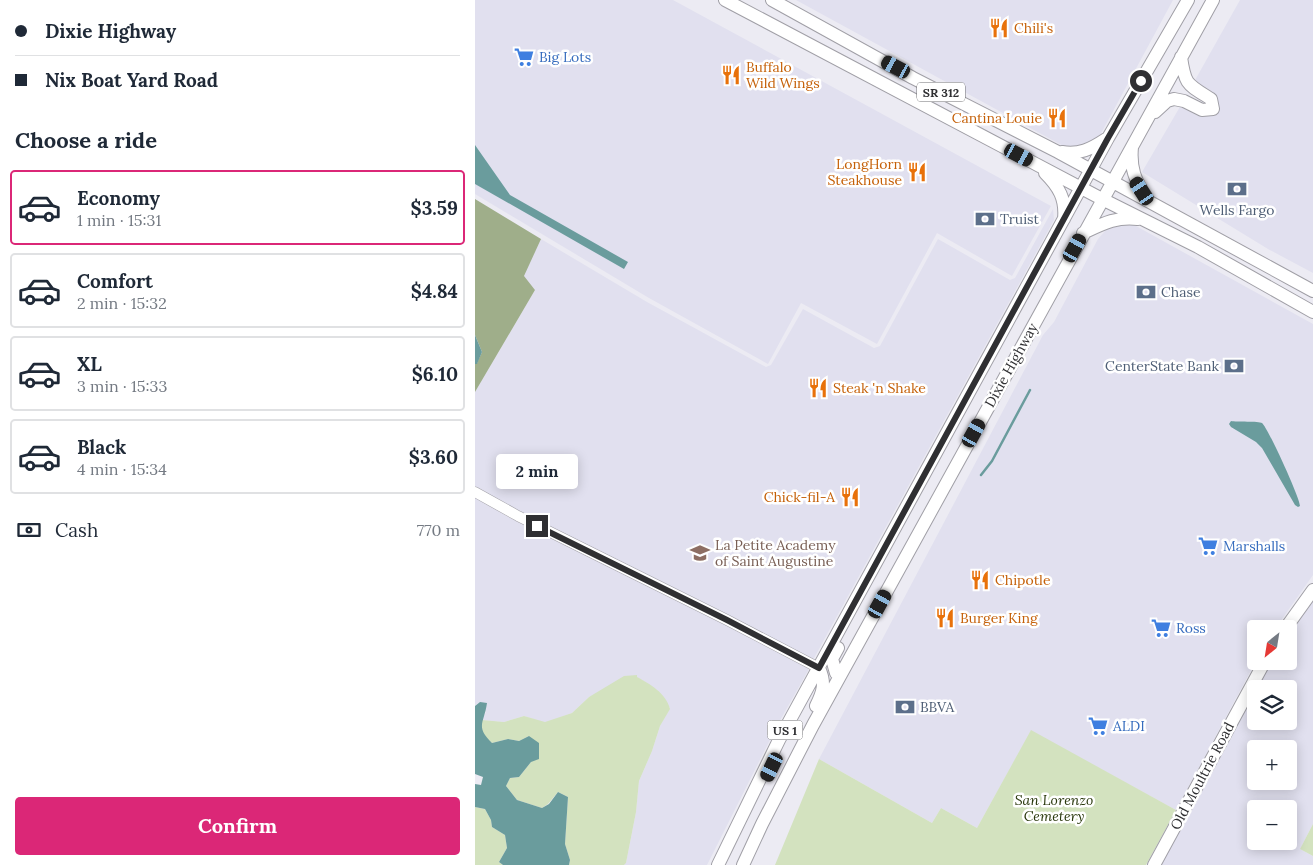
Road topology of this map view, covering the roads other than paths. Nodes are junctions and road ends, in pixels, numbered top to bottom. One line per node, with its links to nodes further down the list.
1 (725, 0): 6 (main road, SR 312)
2 (772, 0): 7 (main road, SR 312)
3 (1188, 0): 9 (main road, Dixie Highway / US 1)
4 (1213, 0): 5 (main road, Dixie Highway / US 1)
5 (1181, 57): 8 (main road, Dixie Highway / US 1); 8 (main road)
6 (856, 70): 7 (main road); 12 (main road, SR 312)
7 (913, 78): 11 (main road, SR 312)
8 (1150, 116): 10 (main road, Dixie Highway / US 1)
9 (1108, 138): 11 (main road); 13 (main road, Dixie Highway / US 1)
10 (1133, 143): 14 (main road, Dixie Highway / US 1); 17 (main road)
11 (1058, 152): 13 (main road, SR 312)
12 (1037, 164): 15 (main road, SR 312); 19 (main road)
13 (1091, 170): 14 (main road, SR 312); 15 (main road, Dixie Highway / US 1)
14 (1112, 181): 16 (main road, Dixie Highway / US 1); 17 (main road, SR 312)
15 (1081, 188): 16 (main road, SR 312); 19 (main road, Dixie Highway / US 1)
16 (1102, 199): 18 (main road, SR 312); 20 (main road, Dixie Highway / US 1)
17 (1148, 200): 21 (main road, SR 312)
18 (1146, 221): 20 (main road); 23 (main road, SR 312)
19 (1063, 222): 26 (main road, Dixie Highway / US 1)
20 (1083, 233): 29 (main road, Dixie Highway / US 1)
21 (1297, 282): 22 (main road, SR 312); 23 (main road)
22 (1313, 291)
23 (1289, 297): 24 (main road, SR 312)
24 (1313, 312)
25 (475, 492): 30 (street)
26 (901, 516): 30 (main road, Dixie Highway / US 1); 32 (main road)
27 (1313, 590): 28 (main road)
28 (1291, 620)
29 (850, 658): 32 (main road); 34 (main road, Dixie Highway / US 1)
30 (819, 668): 32 (main road); 33 (main road, Dixie Highway / US 1); 34 (main road)
31 (1260, 670): 38 (main road, Old Moultrie Road)
32 (836, 673)
33 (791, 718): 35 (main road, Dixie Highway / US 1); 36 (main road)
34 (775, 798): 37 (main road, Dixie Highway / US 1)
35 (718, 865)
36 (725, 865)
37 (743, 865)
38 (1154, 865)

